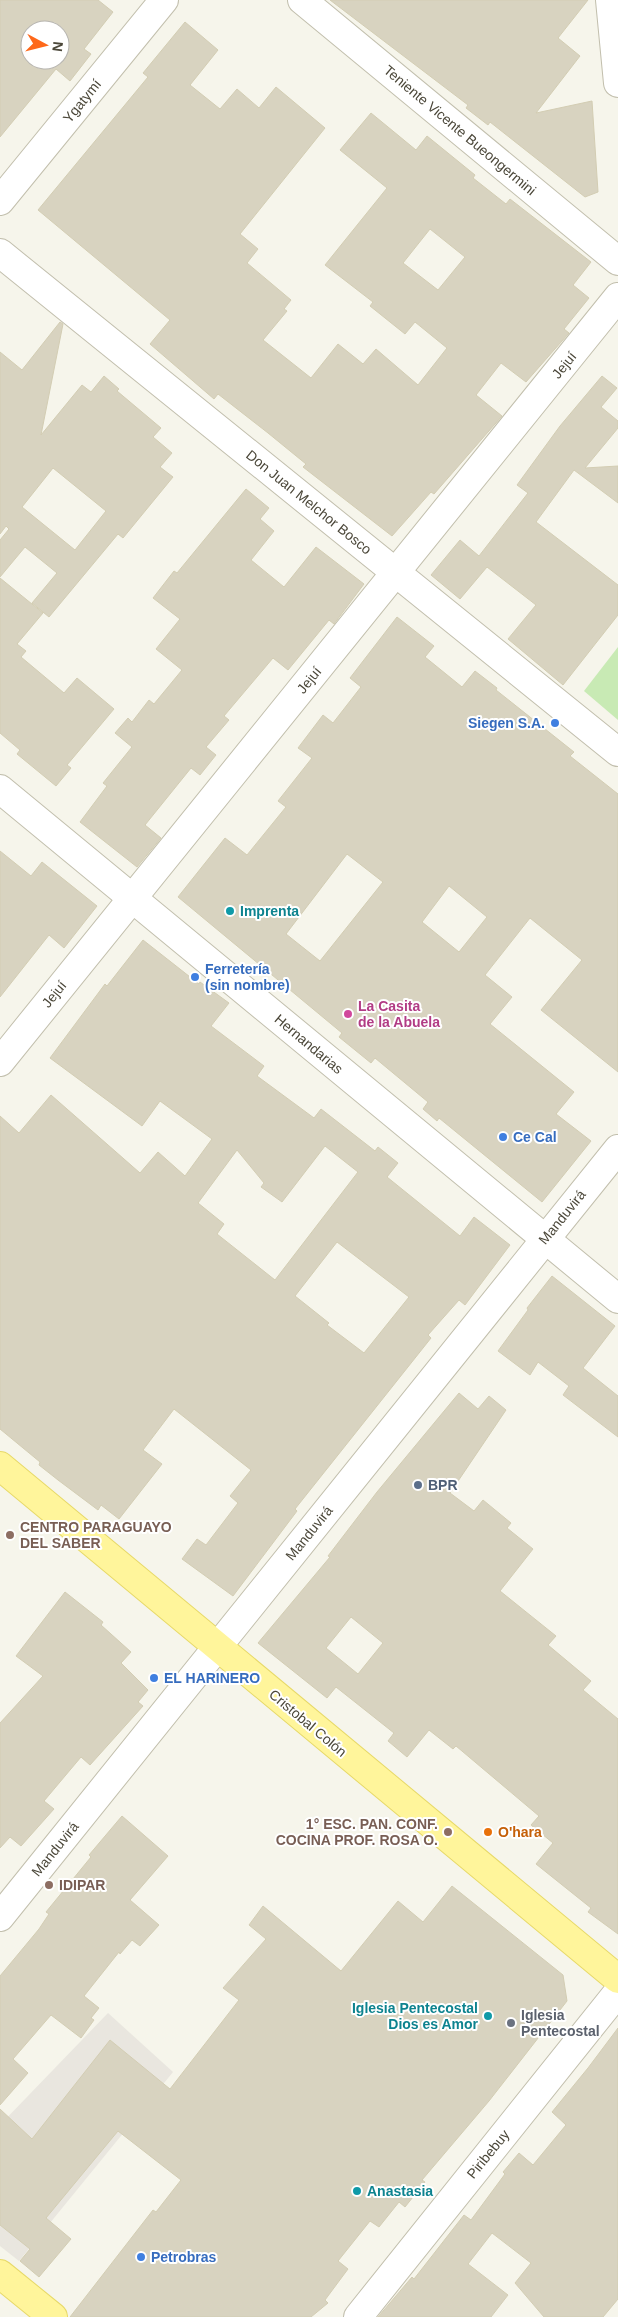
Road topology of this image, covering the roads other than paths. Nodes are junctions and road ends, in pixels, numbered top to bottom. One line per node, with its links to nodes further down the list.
1 (164, 0): 5 (street, Ygatymí)
2 (302, 0): 7 (street, Teniente Vicente Bueongermini)
3 (610, 0): 4 (street)
4 (618, 83)
5 (0, 201)
6 (0, 253): 9 (street, Don Juan Melchor Bosco)
7 (618, 261)
8 (618, 298): 9 (street, Jejuí)
9 (396, 572): 10 (street, Don Juan Melchor Bosco); 12 (street, Jejuí)
10 (618, 752)
11 (0, 788): 12 (street, Hernandarias)
12 (133, 898): 13 (street, Jejuí); 15 (street, Hernandarias)
13 (0, 1062)
14 (618, 1149): 15 (street, Manduvirá)
15 (544, 1239): 16 (street, Hernandarias); 18 (street, Manduvirá)
16 (618, 1298)
17 (0, 1466): 18 (main road, Cristobal Colón)
18 (217, 1648): 19 (street, Manduvirá); 20 (main road, Cristobal Colón)
19 (0, 1917)
20 (618, 1979)
21 (618, 1992): 24 (street, Piribebuy)
22 (0, 2274): 23 (main road)
23 (53, 2317)
24 (358, 2317)

